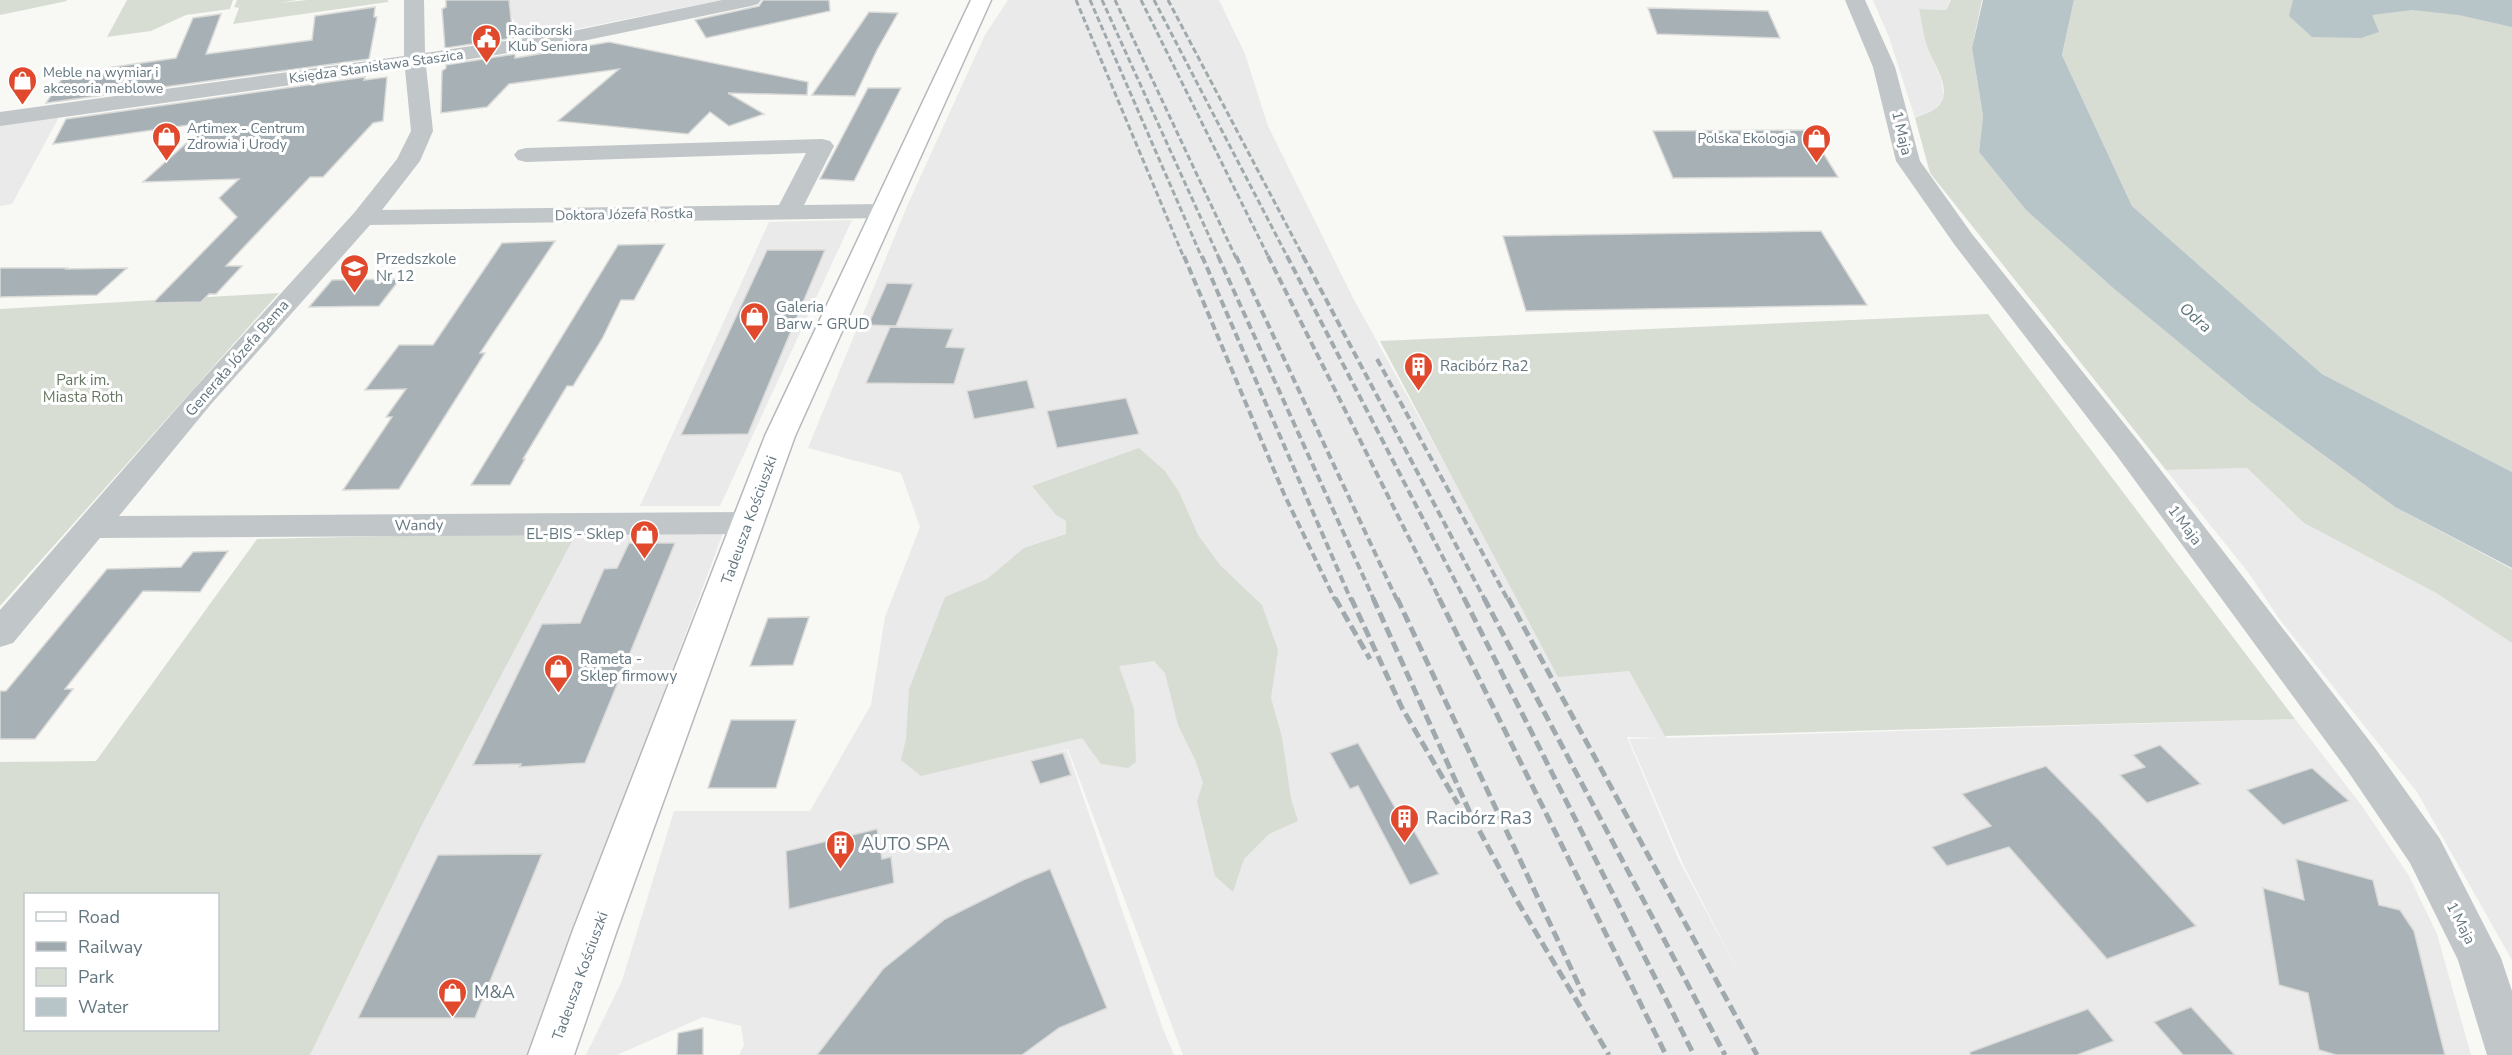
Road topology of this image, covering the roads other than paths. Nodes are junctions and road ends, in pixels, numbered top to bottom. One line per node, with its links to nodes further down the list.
1 (414, 0): 5 (street, Generała Józefa Bema)
2 (750, 0): 5 (street, Księdza Stanisława Staszica)
3 (981, 0): 8 (main road, Tadeusza Kościuszki)
4 (1855, 0): 15 (street, 1 Maja)
5 (416, 61): 6 (street, Księdza Stanisława Staszica); 10 (street, Generała Józefa Bema)
6 (0, 119)
7 (526, 154): 9 (street)
8 (884, 211): 9 (street, Doktora Józefa Rostka); 11 (main road, Tadeusza Kościuszki)
9 (788, 212): 10 (street, Doktora Józefa Rostka)
10 (363, 218): 12 (street, Generała Józefa Bema)
11 (748, 523): 12 (street, Wandy); 14 (main road, Tadeusza Kościuszki)
12 (91, 528): 13 (street, Generała Józefa Bema)
13 (0, 634)
14 (551, 1055)
15 (2510, 1055)

